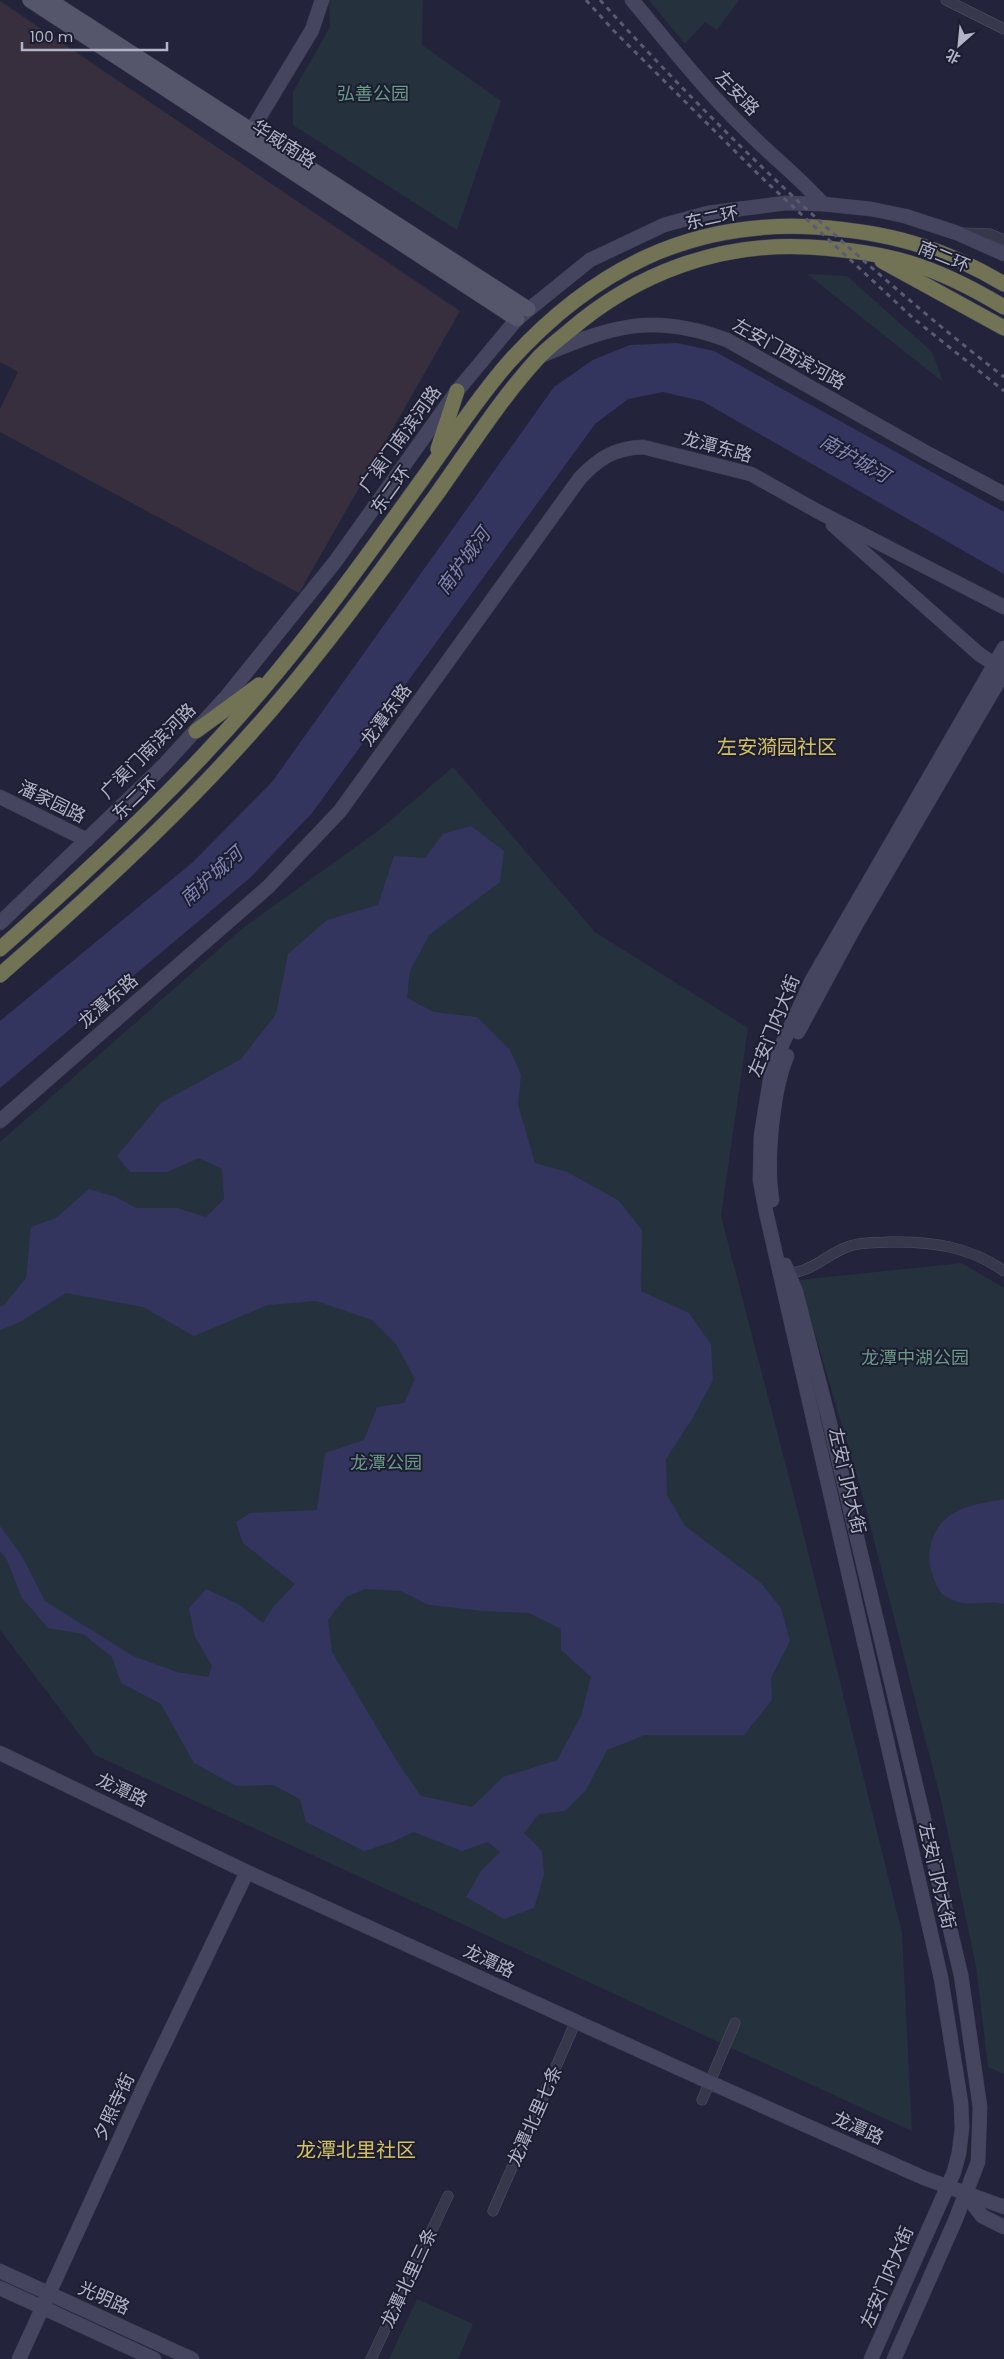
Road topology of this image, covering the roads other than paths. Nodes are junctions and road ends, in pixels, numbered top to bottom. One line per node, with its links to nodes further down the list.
1 (30, 0): 16 (main road, 华威南路)
2 (50, 0): 7 (main road, 华威南路)
3 (322, 0): 7 (street)
4 (632, 0): 8 (street, 左安路)
5 (946, 0): 6 (street)
6 (1004, 29)
7 (251, 131): 16 (main road, 华威南路)
8 (823, 204): 9 (street, 广渠门南滨河路); 16 (street, 广渠门南滨河路)
9 (957, 233): 11 (street); 13 (street, 广渠门南滨河路)
10 (901, 238): 14 (highway, 南二环); 20 (highway, 东二环)
11 (1004, 240)
12 (866, 252): 15 (highway, 南二环); 17 (highway); 18 (highway, 东二环)
13 (1004, 254)
14 (1004, 284)
15 (1004, 307)
16 (523, 314): 19 (street, 广渠门南滨河路)
17 (1004, 328)
18 (540, 356): 21 (street, 左安门西滨河路); 32 (highway, 东二环)
19 (457, 392): 20 (highway); 27 (street, 广渠门南滨河路)
20 (434, 463): 26 (highway, 东二环)
21 (1004, 494)
22 (816, 511): 23 (street, 龙潭东路); 25 (street, 龙潭东路); 33 (street, 龙潭东路)
23 (1004, 607)
24 (1004, 648): 25 (street, 左安门内大街)
25 (1001, 669): 35 (street, 左安门内大街)
26 (278, 671): 27 (highway); 31 (highway, 东二环)
27 (196, 731): 29 (street, 广渠门南滨河路)
28 (0, 798): 29 (street, 潘家园路)
29 (87, 840): 30 (street, 广渠门南滨河路)
30 (0, 923)
31 (0, 949)
32 (0, 975)
33 (0, 1121)
34 (1004, 1271): 35 (street)
35 (784, 1275): 42 (street, 左安门内大街); 43 (street, 左安门内大街)
36 (0, 1753): 37 (street, 龙潭路)
37 (247, 1872): 38 (street, 龙潭路); 52 (street, 夕照寺街)
38 (576, 2021): 40 (street, 龙潭路); 47 (street, 龙潭北里七条)
39 (735, 2024): 40 (street)
40 (709, 2082): 41 (street); 42 (street, 龙潭路)
41 (702, 2100)
42 (947, 2187): 43 (street, 龙潭路); 58 (street, 左安门内大街)
43 (966, 2195): 45 (street, 龙潭路); 46 (street, 龙潭路); 48 (street, 龙潭路); 49 (street, 龙潭路); 59 (street, 左安门内大街)
44 (448, 2196): 57 (street, 龙潭北里三条)
45 (1004, 2198)
46 (1004, 2207)
47 (493, 2211)
48 (1004, 2220)
49 (1004, 2227)
50 (0, 2271): 52 (street, 光明路)
51 (0, 2288): 53 (street, 光明路)
52 (50, 2294): 53 (street, 夕照寺街); 56 (street, 光明路)
53 (44, 2308): 54 (street, 夕照寺街); 55 (street, 光明路)
54 (19, 2359)
55 (154, 2359)
56 (192, 2359)
57 (371, 2359)
58 (871, 2359)
59 (894, 2359)

